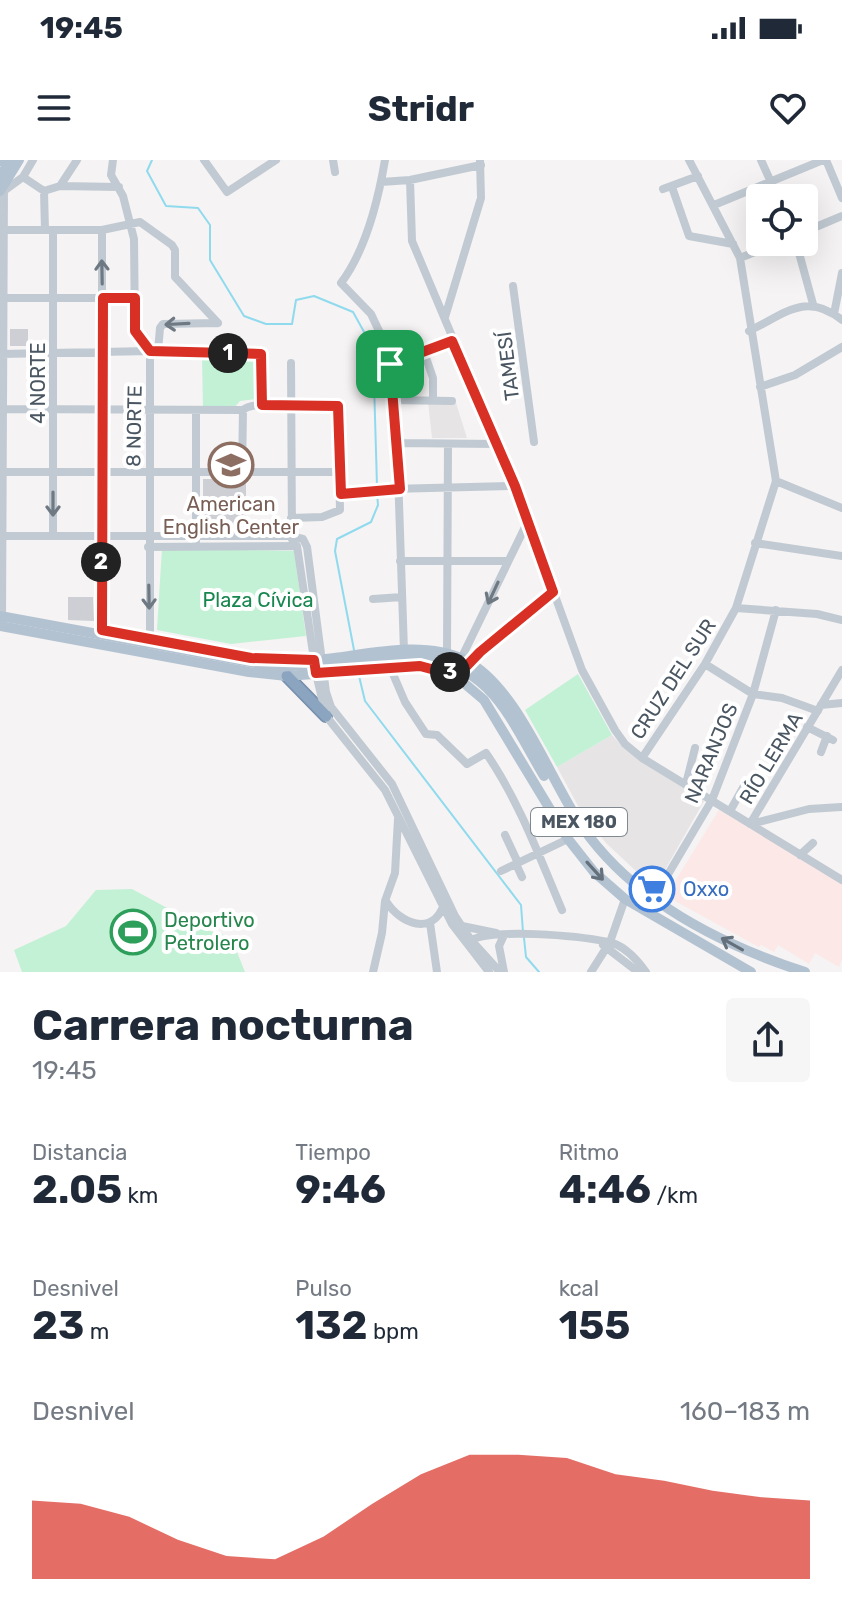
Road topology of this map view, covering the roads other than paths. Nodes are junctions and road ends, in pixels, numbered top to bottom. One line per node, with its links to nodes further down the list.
1 (0, 160): 23 (street)
2 (10, 160): 23 (main road, bridge)
3 (19, 160): 23 (main road)
4 (33, 160): 17 (street)
5 (77, 160): 21 (street)
6 (113, 160): 22 (street, 8 NORTE)
7 (204, 160): 8 (street)
8 (276, 160)
9 (333, 160): 15 (street)
10 (385, 160): 19 (street)
11 (689, 160): 16 (street)
12 (761, 160): 20 (street)
13 (824, 160): 20 (street); 25 (street)
14 (481, 162): 18 (street); 44 (street)
15 (335, 172)
16 (698, 176): 26 (street); 33 (street)
17 (23, 177): 23 (street); 24 (street)
18 (410, 180): 19 (street); 44 (street)
19 (381, 182): 55 (street)
20 (771, 183): 26 (street)
21 (60, 186): 22 (street); 24 (street)
22 (119, 187): 28 (street, 8 NORTE)
23 (2, 188): 30 (street)
24 (44, 191): 31 (street, 4 NORTE)
25 (842, 198)
26 (714, 205): 33 (street)
27 (842, 216): 29 (street)
28 (129, 222): 32 (street); 42 (street, 8 NORTE); 49 (street, one-way to 49)
29 (818, 226)
30 (2, 230): 31 (street); 39 (street)
31 (49, 230): 32 (street); 40 (street, 4 NORTE)
32 (102, 230): 41 (street, one-way to 32)
33 (733, 244): 36 (street)
34 (746, 256): 36 (street)
35 (800, 256): 43 (street)
36 (740, 258): 46 (street)
37 (842, 273): 45 (street)
38 (513, 286): 68 (street, TAMESÍ)
39 (2, 298): 40 (street); 52 (street)
40 (54, 298): 41 (street); 53 (street, 4 NORTE)
41 (103, 298): 42 (street); 51 (street)
42 (135, 298): 49 (street, 8 NORTE)
43 (813, 304): 45 (street); 46 (street)
44 (444, 317): 47 (street)
45 (838, 317)
46 (749, 331): 56 (street)
47 (452, 341): 50 (street); 71 (street)
48 (842, 347): 56 (street)
49 (154, 351): 51 (street); 60 (street); 64 (street, 8 NORTE)
50 (424, 352): 55 (street); 58 (street)
51 (102, 353): 53 (street); 63 (street)
52 (2, 354): 53 (street); 65 (street)
53 (54, 354): 62 (street, 4 NORTE)
54 (291, 363): 61 (street)
55 (390, 364): 57 (street)
56 (760, 387): 80 (street)
57 (391, 400): 58 (street); 69 (street)
58 (433, 400): 59 (street)
59 (452, 401)
60 (262, 405): 61 (street); 66 (street)
61 (292, 406): 74 (street); 78 (street)
62 (54, 408): 63 (street); 65 (street); 76 (street, 4 NORTE)
63 (101, 408): 64 (street); 72 (street)
64 (150, 408): 67 (street); 73 (street, 8 NORTE)
65 (2, 409): 75 (street)
66 (243, 410): 67 (street); 77 (street)
67 (196, 411): 79 (street)
68 (534, 442)
69 (397, 443): 70 (street); 83 (street)
70 (448, 444): 71 (street); 82 (street)
71 (496, 444): 81 (street)
72 (101, 471): 73 (street); 76 (street); 90 (street)
73 (149, 471): 79 (street); 93 (street, 8 NORTE)
74 (291, 471): 77 (street); 78 (street); 86 (street)
75 (2, 472): 76 (street); 88 (street)
76 (53, 472): 89 (street, 4 NORTE, one-way to 89)
77 (242, 472): 79 (street)
78 (339, 472): 84 (street)
79 (196, 473): 91 (street)
80 (776, 481): 85 (street); 94 (street, CRUZ DEL SUR)
81 (515, 486): 82 (street); 87 (street)
82 (447, 488): 83 (street); 97 (street)
83 (395, 489): 84 (street); 96 (street)
84 (341, 494): 86 (street)
85 (842, 508)
86 (291, 518): 92 (street)
87 (527, 523): 98 (street); 99 (street)
88 (2, 536): 89 (street); 104 (street)
89 (53, 536): 90 (street)
90 (100, 537): 93 (street); 106 (street)
91 (196, 541): 92 (street); 93 (street)
92 (296, 541): 111 (street)
93 (148, 542): 107 (street, 8 NORTE, one-way to 107)
94 (755, 543): 95 (street); 102 (street, CRUZ DEL SUR)
95 (842, 556)
96 (400, 561): 97 (street); 100 (street)
97 (449, 561): 98 (street); 110 (street)
98 (508, 561): 112 (street, one-way to 112)
99 (553, 592): 112 (street); 126 (street)
100 (402, 597): 101 (street); 108 (street)
101 (373, 599)
102 (736, 608): 103 (street); 113 (street, CRUZ DEL SUR)
103 (776, 610): 105 (street); 119 (street, NARANJOS)
104 (1, 620): 106 (main road, MEX 180); 109 (main road); 127 (main road, bridge)
105 (842, 620)
106 (102, 630): 107 (main road, MEX 180)
107 (147, 638): 109 (street, 8 NORTE); 111 (main road, MEX 180)
108 (404, 651): 110 (main road, MEX 180); 111 (main road, MEX 180, bridge)
109 (142, 653): 118 (main road)
110 (447, 654): 112 (main road, MEX 180)
111 (318, 660): 116 (street)
112 (466, 661): 117 (street); 148 (main road, MEX 180)
113 (705, 664): 119 (street); 126 (street, CRUZ DEL SUR)
114 (390, 667): 116 (main road); 117 (main road); 142 (street)
115 (842, 670): 121 (street, RÍO LERMA)
116 (319, 673): 118 (main road); 122 (street); 130 (street)
117 (454, 674): 138 (main road, MEX 180)
118 (287, 676): 122 (highway)
119 (753, 694): 121 (street); 131 (street, NARANJOS)
120 (842, 703): 121 (street)
121 (819, 708): 123 (street, RÍO LERMA)
122 (326, 716): 130 (street)
123 (807, 727): 125 (street); 135 (street, RÍO LERMA)
124 (695, 748): 128 (street)
125 (821, 752)
126 (642, 758): 128 (street)
127 (541, 777): 141 (main road); 148 (main road)
128 (686, 784): 131 (street)
129 (744, 786): 133 (street)
130 (388, 787): 134 (street); 137 (street)
131 (712, 800): 133 (street); 150 (street, NARANJOS)
132 (842, 807): 135 (street, RÍO LERMA)
133 (730, 811): 135 (street)
134 (398, 815): 137 (street); 140 (street)
135 (750, 824): 143 (street)
136 (505, 835): 144 (street)
137 (414, 839): 140 (street); 149 (street); 153 (street)
138 (568, 839): 141 (main road, MEX 180); 142 (street)
139 (813, 843): 143 (street)
140 (398, 844): 152 (street)
141 (577, 850): 151 (main road, MEX 180, one-way to 151)
142 (538, 853): 144 (street); 154 (street)
143 (800, 855): 147 (street)
144 (517, 863): 145 (street); 146 (street)
145 (501, 871)
146 (522, 877)
147 (842, 880)
148 (630, 881): 150 (main road, MEX 180)
149 (445, 896): 153 (street); 157 (street)
150 (654, 898): 162 (main road, MEX 180, one-way to 150)
151 (625, 899): 161 (street); 170 (main road, MEX 180)
152 (385, 901): 155 (street); 158 (street)
153 (443, 908): 156 (street); 160 (street)
154 (562, 910)
155 (406, 922): 156 (street); 158 (street)
156 (430, 923): 164 (street)
157 (461, 925): 159 (street); 160 (street)
158 (382, 933): 163 (street)
159 (508, 935): 160 (street); 161 (street); 166 (street)
160 (469, 941): 165 (street); 166 (street)
161 (605, 944): 167 (street); 168 (street); 169 (street)
162 (756, 956): 170 (street); 171 (main road, MEX 180)
163 (373, 972)
164 (437, 972)
165 (489, 972)
166 (502, 972)
167 (591, 972)
168 (638, 972)
169 (646, 972)
170 (751, 972)
171 (805, 972)

